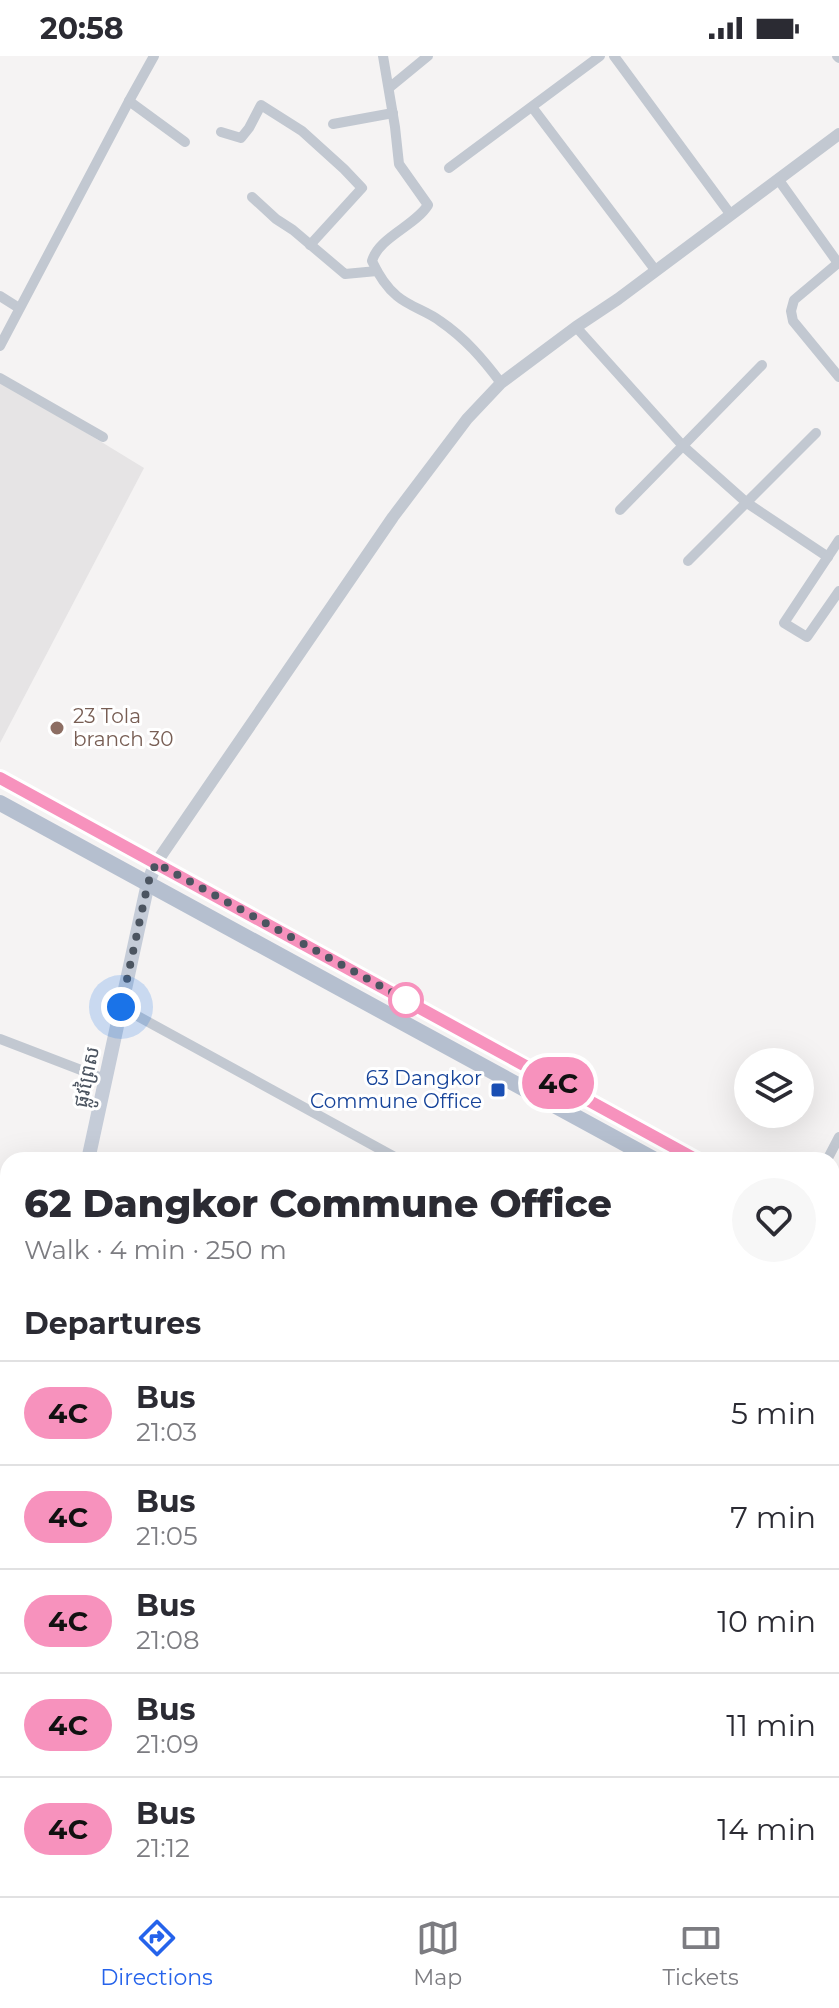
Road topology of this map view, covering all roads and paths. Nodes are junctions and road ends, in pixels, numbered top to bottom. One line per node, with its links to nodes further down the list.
1 (154, 56): 7 (street)
2 (383, 56): 6 (street)
3 (428, 56): 6 (street)
4 (600, 56): 8 (street)
5 (614, 56): 17 (street)
6 (389, 88): 9 (street)
7 (129, 101): 13 (street); 23 (street)
8 (532, 107): 14 (street); 21 (street)
9 (393, 113): 10 (street); 20 (street)
10 (333, 124)
11 (221, 132): 18 (street)
12 (839, 134): 15 (street)
13 (185, 142)
14 (449, 168)
15 (778, 179): 17 (street); 19 (street)
16 (252, 197): 18 (street)
17 (731, 215): 21 (street)
18 (310, 245): 20 (street)
19 (838, 263): 27 (street)
20 (377, 271): 29 (street)
21 (656, 271): 24 (street)
22 (0, 296): 23 (street)
23 (19, 308): 25 (street)
24 (576, 327): 29 (street); 32 (street)
25 (0, 346)
26 (762, 365): 32 (street)
27 (839, 377)
28 (0, 378): 31 (street)
29 (501, 383): 41 (street)
30 (816, 433): 33 (street)
31 (103, 437)
32 (683, 446): 33 (street); 34 (street)
33 (747, 503): 36 (street); 37 (street)
34 (620, 510)
35 (839, 540): 36 (street)
36 (828, 557): 38 (street)
37 (688, 561)
38 (839, 591)
39 (0, 778): 41 (main road)
40 (0, 803): 42 (main road)
41 (156, 863): 42 (main road, ផ្លូវព្រៃស); 49 (main road)
42 (148, 883): 43 (main road, ផ្លូវព្រៃស); 48 (main road)
43 (121, 1007): 45 (main road, ផ្លូវព្រៃស); 47 (street)
44 (0, 1039): 45 (street)
45 (107, 1080): 46 (main road, ផ្លូវព្រៃស)
46 (92, 1152)
47 (385, 1152)
48 (640, 1152)
49 (682, 1152)

